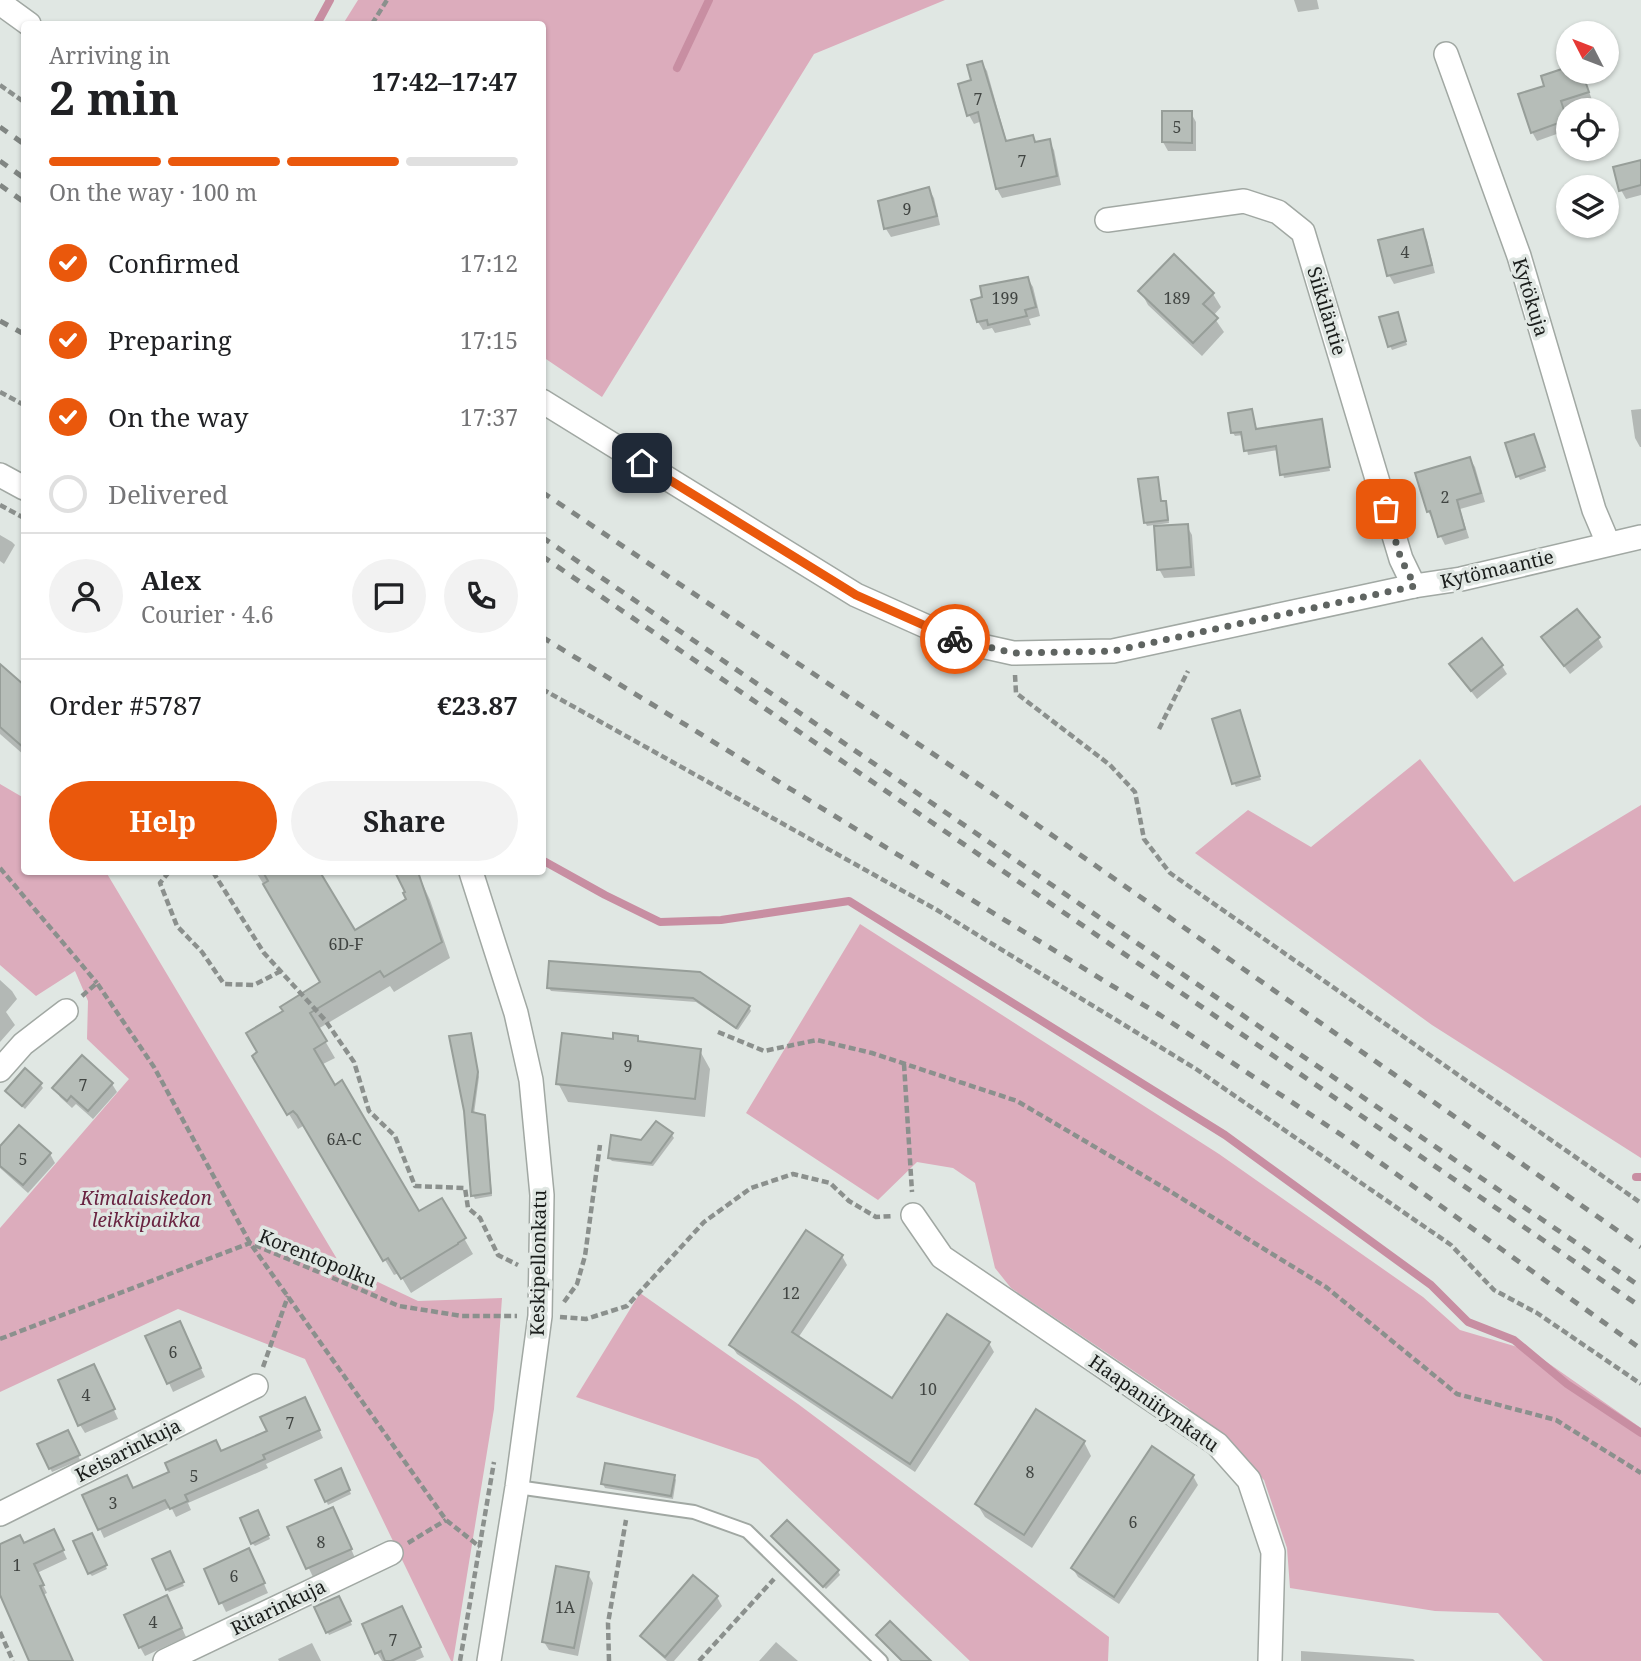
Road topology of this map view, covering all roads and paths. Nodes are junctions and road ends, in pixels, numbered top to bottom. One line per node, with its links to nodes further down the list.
1 (387, 0): 4 (path)
2 (0, 3): 3 (street)
3 (25, 21)
4 (374, 21)
5 (1446, 54): 17 (street, Kytökuja)
6 (0, 85): 7 (path)
7 (21, 100)
8 (1107, 220): 18 (street, Siikiläntie)
9 (0, 391): 10 (path)
10 (21, 403)
11 (546, 403): 19 (street, Kytömaantie)
12 (0, 475): 13 (street)
13 (21, 486)
14 (0, 505): 15 (path)
15 (21, 516)
16 (1641, 537): 17 (street, Kytömaantie)
17 (1608, 543): 18 (street, Kytömaantie)
18 (1415, 586): 19 (street, Kytömaantie)
19 (1013, 653): 35 (path)
20 (1188, 671): 22 (path)
21 (546, 691): 47 (path)
22 (1160, 729)
23 (0, 868): 24 (path)
24 (3, 874): 29 (path)
25 (167, 875): 28 (path)
26 (215, 875): 28 (path)
27 (472, 875): 44 (street, Keskipellonkatu)
28 (281, 971): 39 (path)
29 (97, 983): 30 (path); 37 (path)
30 (66, 1011): 33 (street)
31 (718, 1032): 32 (path)
32 (904, 1064): 36 (path); 50 (path)
33 (0, 1070)
34 (600, 1144): 44 (path)
35 (1641, 1203)
36 (913, 1215): 44 (path, Korentopolku); 66 (street, Haapaniitynkatu)
37 (250, 1243): 41 (path); 43 (path, Korentopolku); 46 (path, Korentopolku)
38 (520, 1251): 39 (path)
39 (519, 1265): 40 (path)
40 (517, 1278)
41 (288, 1295): 48 (path); 54 (path)
42 (515, 1303): 43 (path)
43 (514, 1316): 44 (path, Korentopolku); 45 (path)
44 (540, 1317): 51 (street, Keskipellonkatu)
45 (513, 1330)
46 (0, 1339)
47 (1641, 1384)
48 (256, 1386): 53 (street, Keisarinkuja)
49 (496, 1452): 55 (path)
50 (1641, 1473)
51 (517, 1487): 52 (lane); 62 (street, Keskipellonkatu)
52 (629, 1503): 57 (lane); 63 (path)
53 (0, 1514)
54 (446, 1520): 55 (path); 56 (path)
55 (480, 1547): 61 (path)
56 (391, 1553): 60 (street, Ritarinkuja)
57 (785, 1567): 64 (path); 65 (lane)
58 (0, 1632): 59 (path)
59 (13, 1661)
60 (164, 1661)
61 (460, 1661)
62 (489, 1661)
63 (609, 1661)
64 (699, 1661)
65 (881, 1661)
66 (1270, 1661)

